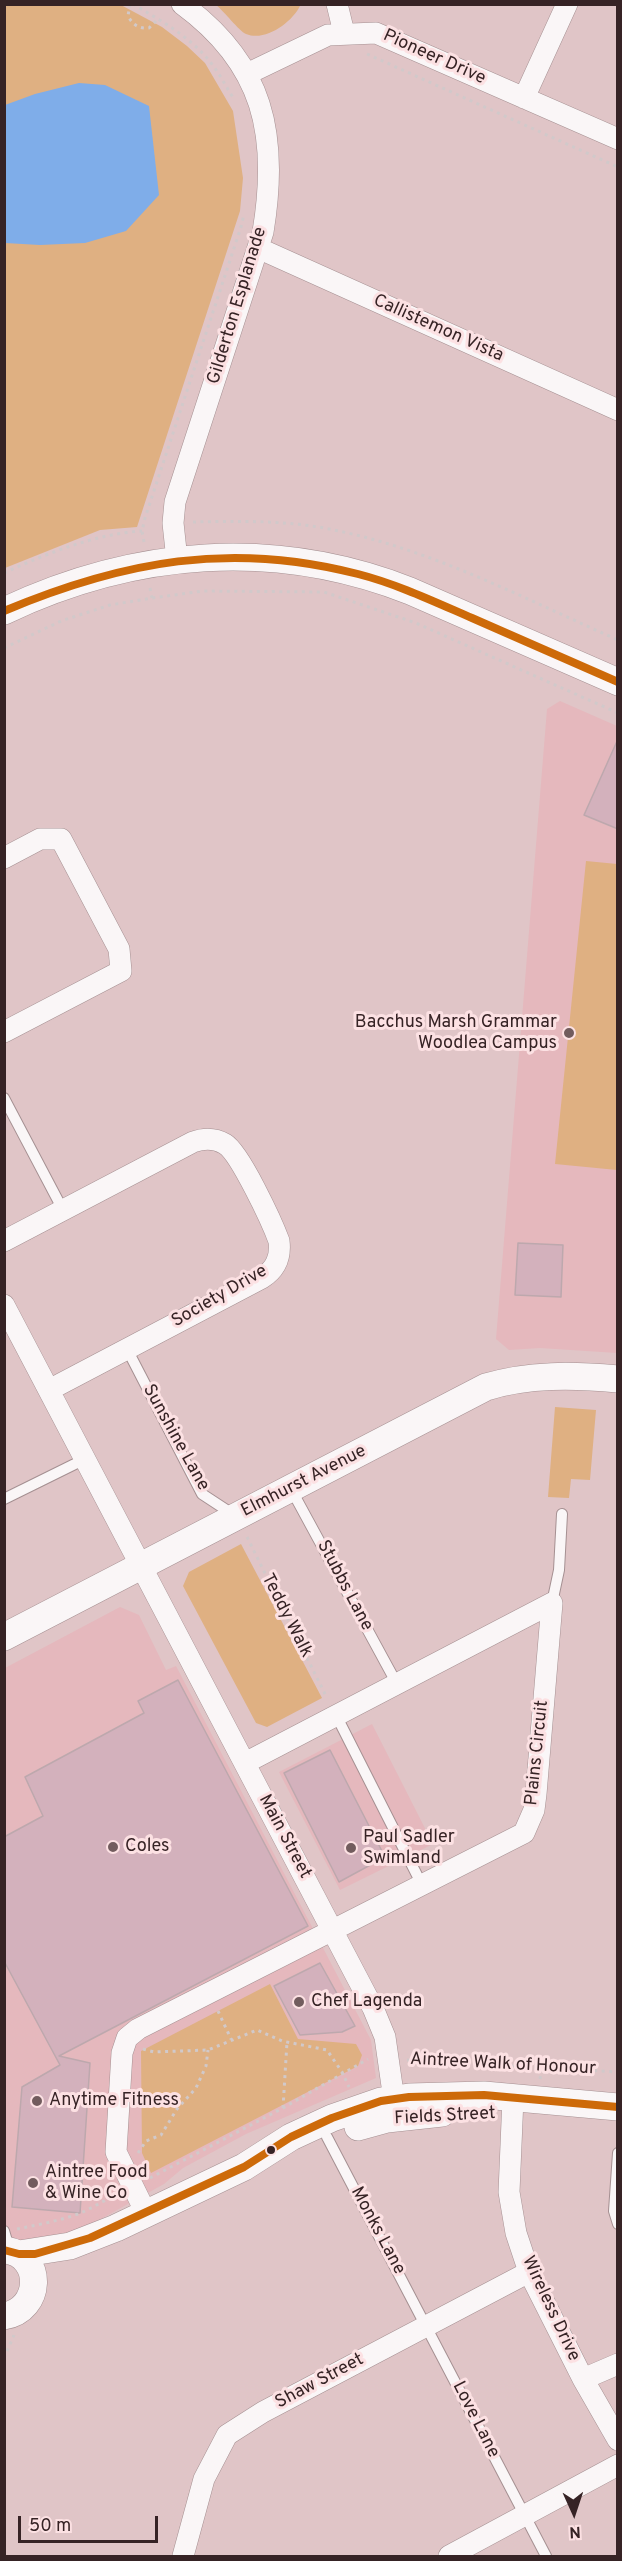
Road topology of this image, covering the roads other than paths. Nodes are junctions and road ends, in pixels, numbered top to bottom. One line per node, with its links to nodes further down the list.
1 (182, 4): 5 (street, Gilderton Esplanade)
2 (337, 4): 4 (street)
3 (567, 4): 6 (street)
4 (344, 33): 5 (street, Pioneer Drive); 6 (street, Pioneer Drive)
5 (247, 74): 8 (street, Gilderton Esplanade)
6 (524, 98): 7 (street, Pioneer Drive)
7 (618, 140)
8 (258, 248): 9 (street, Callistemon Vista); 10 (street, Gilderton Esplanade)
9 (618, 410)
10 (177, 560): 11 (street); 12 (street)
11 (4, 611)
12 (618, 682)
13 (4, 858): 14 (street)
14 (4, 1032)
15 (4, 1098): 16 (lane)
16 (63, 1210): 17 (street, Society Drive); 19 (street, Society Drive)
17 (4, 1240)
18 (6, 1313): 21 (street, Main Street)
19 (127, 1349): 21 (street, Society Drive); 26 (lane, Sunshine Lane)
20 (618, 1379): 23 (street, Elmhurst Avenue)
21 (49, 1390): 22 (street, Main Street)
22 (85, 1459): 24 (lane); 27 (street, Main Street)
23 (291, 1488): 26 (street, Elmhurst Avenue); 30 (lane, Stubbs Lane)
24 (4, 1499)
25 (562, 1514): 28 (lane, Plains Circuit)
26 (236, 1517): 27 (street, Elmhurst Avenue)
27 (141, 1566): 29 (street, Elmhurst Avenue); 32 (street, Main Street)
28 (552, 1603): 30 (street); 33 (street, Plains Circuit)
29 (4, 1638)
30 (397, 1684): 31 (street)
31 (336, 1715): 32 (street); 33 (lane)
32 (245, 1763): 34 (street, Main Street)
33 (422, 1885): 34 (street, Plains Circuit)
34 (333, 1930): 37 (street, Main Street); 42 (street, Plains Circuit)
35 (512, 2106): 36 (street, Fields Street); 37 (street, Fields Street); 38 (street, Fields Street); 46 (street, Wireless Drive)
36 (618, 2107)
37 (396, 2108): 39 (street, Fields Street); 41 (street, Fields Street)
38 (618, 2117)
39 (327, 2137): 41 (street, Fields Street); 49 (lane, Monks Lane)
40 (618, 2153): 43 (lane)
41 (244, 2167): 42 (street, Fields Street)
42 (146, 2213): 45 (street, Fields Street)
43 (618, 2224)
44 (9, 2243): 45 (street, Fields Street); 47 (street)
45 (70, 2246): 47 (street, Fields Street)
46 (529, 2272): 49 (street, Shaw Street); 51 (street, Wireless Drive)
47 (34, 2281): 48 (street)
48 (10, 2318)
49 (427, 2326): 54 (lane, Love Lane); 55 (street, Shaw Street)
50 (618, 2364): 51 (street)
51 (584, 2379): 52 (street, Wireless Drive)
52 (618, 2440)
53 (618, 2465): 54 (street)
54 (524, 2514): 56 (street); 57 (lane, Love Lane)
55 (183, 2556)
56 (449, 2556)
57 (546, 2556)

